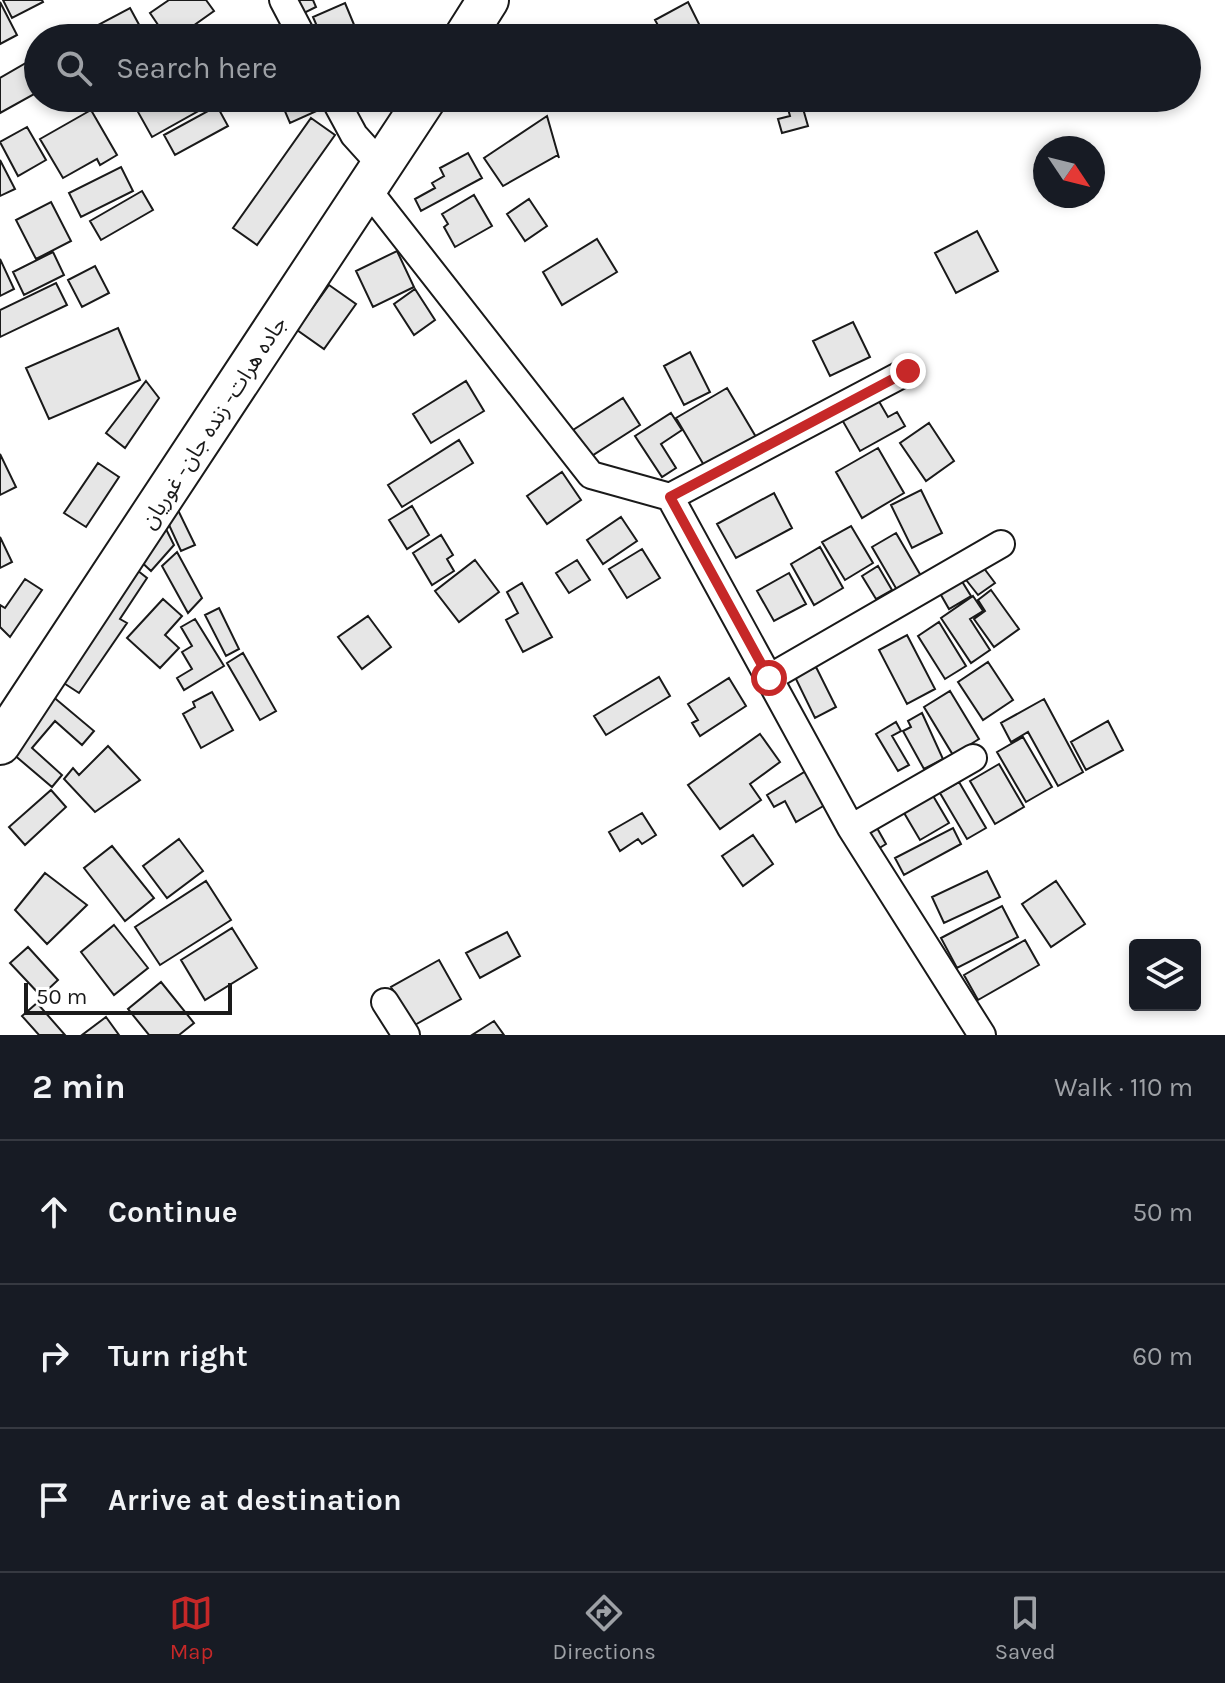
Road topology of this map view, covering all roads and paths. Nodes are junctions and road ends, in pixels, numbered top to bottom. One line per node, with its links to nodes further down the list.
1 (283, 0): 3 (street)
2 (488, 0): 4 (main road)
3 (296, 24)
4 (473, 24)
5 (342, 112): 7 (street)
6 (417, 112): 7 (main road, جاده هرات- زنده جان- غوریان)
7 (374, 178): 9 (street); 12 (main road, جاده هرات- زنده جان- غوریان)
8 (908, 371): 9 (street)
9 (670, 497): 11 (street)
10 (1001, 544): 11 (street)
11 (769, 678): 14 (street)
12 (0, 744)
13 (973, 758): 14 (street)
14 (851, 828): 17 (street)
15 (385, 1002): 16 (street)
16 (406, 1035)
17 (982, 1035)

